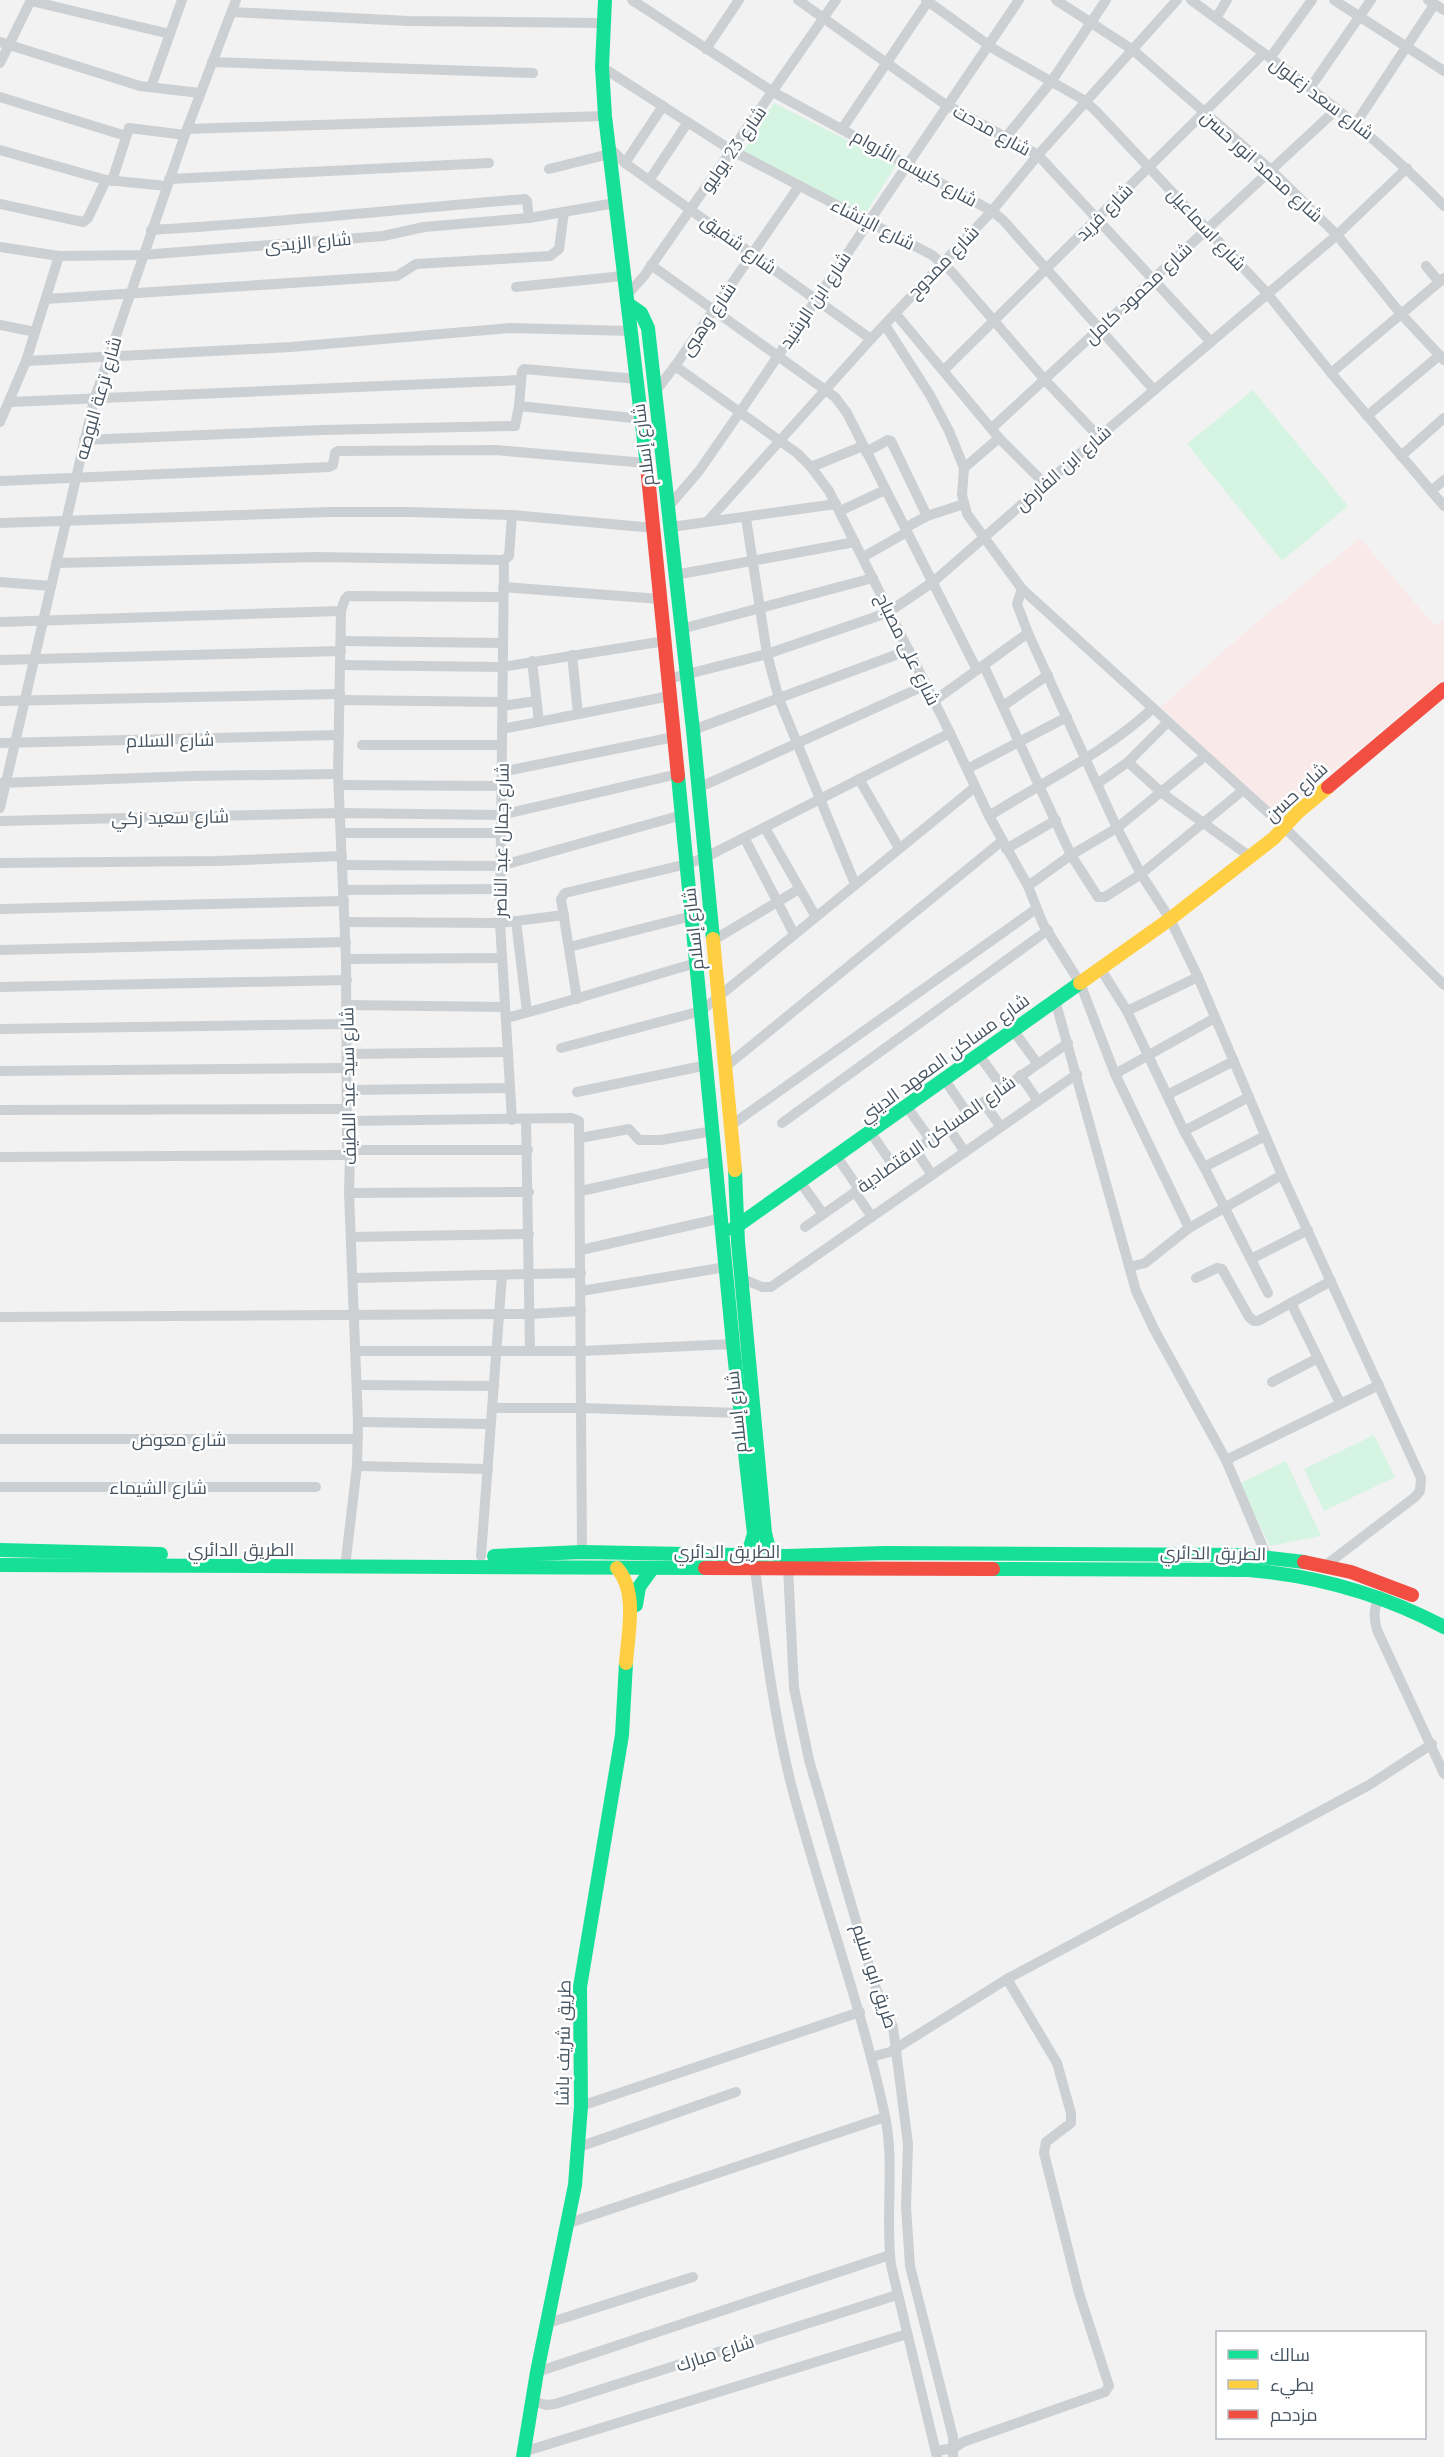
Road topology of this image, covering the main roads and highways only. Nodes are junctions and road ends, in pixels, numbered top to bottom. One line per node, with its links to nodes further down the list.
1 (605, 0): 2 (main road, شارع إسلام)
2 (627, 300): 5 (main road, شارع إسلام); 6 (main road, شارع إسلام)
3 (1444, 689): 4 (main road, شارع حسن)
4 (1170, 919): 5 (main road, شارع مساكن المعهد الديني)
5 (738, 1226): 6 (main road, شارع مساكن المعهد الديني); 7 (main road, شارع إسلام)
6 (723, 1236): 7 (main road, شارع إسلام)
7 (759, 1526): 12 (main road, شارع إسلام); 13 (main road, شارع إسلام)
8 (0, 1550): 10 (main road, الطريق الدائري)
9 (582, 1552): 10 (main road, الطريق الدائري); 12 (main road, الطريق الدائري); 19 (main road)
10 (566, 1553): 16 (main road)
11 (885, 1553): 13 (main road, الطريق الدائري); 14 (main road, الطريق الدائري); 18 (main road)
12 (743, 1555): 13 (main road, الطريق الدائري)
13 (777, 1555)
14 (921, 1555): 21 (main road); 22 (main road, الطريق الدائري)
15 (0, 1565): 16 (main road, الطريق الدائري)
16 (565, 1568): 19 (main road, الطريق الدائري)
17 (617, 1568): 19 (main road, الطريق الدائري); 20 (main road, الطريق الدائري); 26 (main road, طريق شريف باشا)
18 (888, 1568): 20 (main road, الطريق الدائري); 21 (main road, الطريق الدائري)
19 (591, 1569)
20 (652, 1569): 26 (main road, طريق شريف باشا)
21 (920, 1570): 22 (main road, الطريق الدائري)
22 (1340, 1575): 23 (main road, الطريق الدائري)
23 (1364, 1583): 24 (main road, الطريق الدائري); 25 (main road, الطريق الدائري)
24 (1429, 1603)
25 (1444, 1627)
26 (630, 1628): 27 (main road, طريق شريف باشا)
27 (523, 2455)

